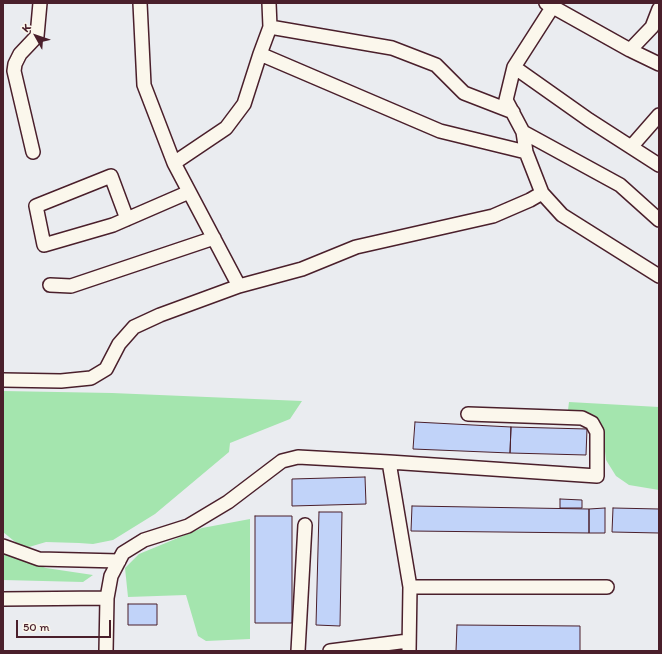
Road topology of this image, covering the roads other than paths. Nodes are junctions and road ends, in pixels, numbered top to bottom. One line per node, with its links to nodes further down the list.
1 (40, 3): 15 (street)
2 (140, 3): 17 (street)
3 (269, 3): 6 (street)
4 (551, 4): 7 (street); 10 (street)
5 (659, 9): 7 (street)
6 (270, 27): 8 (street); 11 (street)
7 (630, 50): 9 (street)
8 (260, 54): 16 (street); 17 (street)
9 (659, 64)
10 (514, 67): 11 (street); 14 (street)
11 (513, 112): 13 (street)
12 (659, 115): 14 (street)
13 (523, 132): 16 (street); 22 (street)
14 (631, 147): 18 (street)
15 (33, 152)
16 (526, 152): 20 (street)
17 (174, 163): 19 (street)
18 (659, 165)
19 (189, 192): 21 (street); 23 (street)
20 (542, 193): 24 (street); 26 (street)
21 (127, 218): 21 (street)
22 (659, 220)
23 (214, 238): 25 (street); 26 (street)
24 (659, 276)
25 (50, 285)
26 (239, 286): 27 (street)
27 (3, 380)
28 (468, 414): 29 (street)
29 (389, 462): 32 (street); 33 (street)
30 (305, 525): 39 (street)
31 (3, 546): 32 (street)
32 (119, 561): 35 (street)
33 (410, 586): 34 (street); 37 (street)
34 (607, 587)
35 (107, 598): 36 (street); 38 (street)
36 (3, 599)
37 (408, 646): 40 (street)
38 (106, 651)
39 (298, 651)
40 (330, 651)

